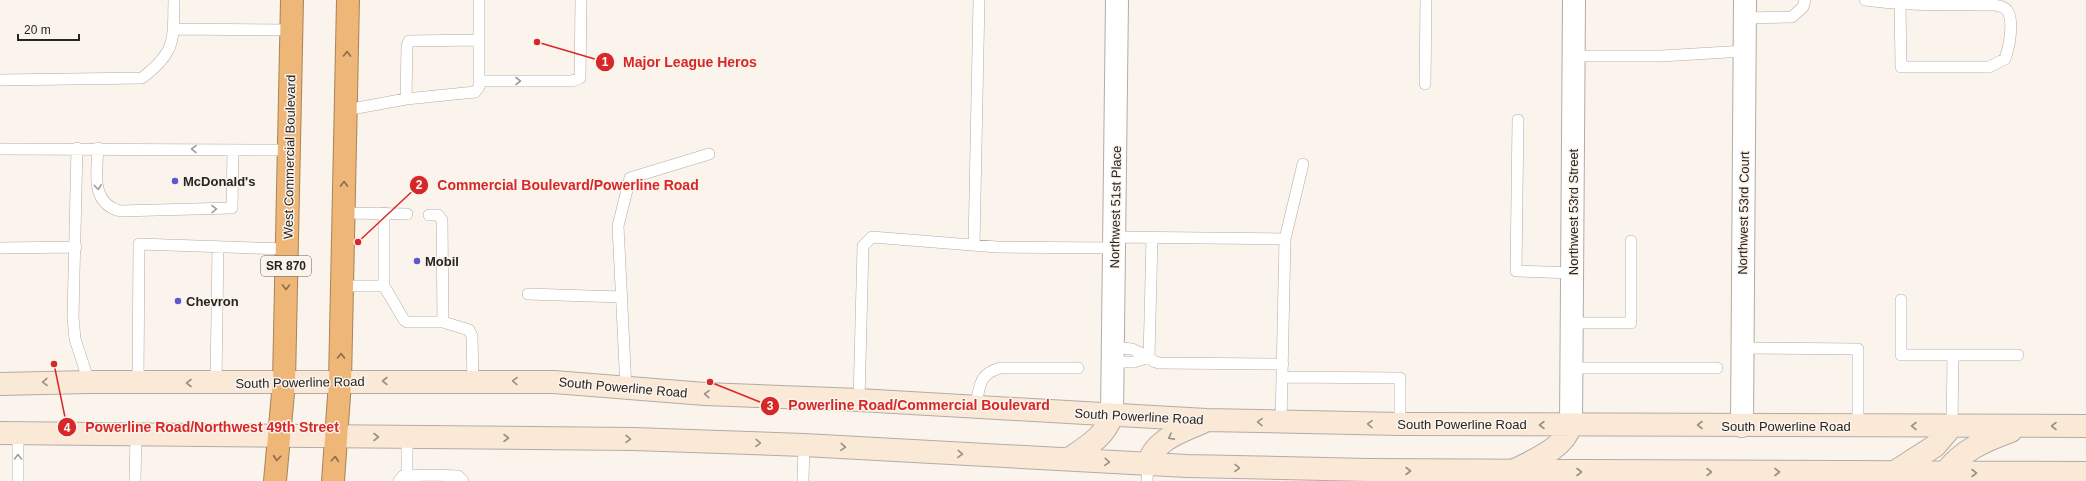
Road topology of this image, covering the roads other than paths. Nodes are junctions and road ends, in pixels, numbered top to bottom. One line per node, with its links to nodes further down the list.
1 (174, 0): 14 (lane)
2 (292, 0): 15 (highway, West Commercial Boulevard / SR 870)
3 (348, 0): 23 (highway, one-way to 3)
4 (479, 0): 16 (lane)
5 (581, 0): 20 (lane, one-way to 5)
6 (979, 0): 40 (lane)
7 (1117, 0): 39 (street, Northwest 51st Place)
8 (1426, 0): 21 (lane)
9 (1574, 0): 18 (street, Northwest 53rd Street)
10 (1805, 0): 13 (lane)
11 (1865, 0): 12 (lane)
12 (1900, 2): 12 (lane)
13 (1745, 9): 17 (street, Northwest 53rd Court)
14 (174, 29): 15 (lane); 19 (lane)
15 (291, 30): 29 (highway, West Commercial Boulevard / SR 870)
16 (479, 40): 20 (lane); 22 (lane)
17 (1745, 51): 18 (lane); 53 (street, Northwest 53rd Court)
18 (1573, 56): 45 (street, Northwest 53rd Street)
19 (0, 80)
20 (479, 81): 22 (lane)
21 (1425, 84)
22 (406, 99): 23 (lane)
23 (346, 110): 32 (highway, one-way to 23)
24 (1518, 120): 45 (lane)
25 (77, 148): 26 (lane); 27 (lane); 41 (lane)
26 (98, 148): 28 (lane, one-way to 26); 28 (lane, one-way to 28)
27 (0, 149)
28 (233, 150): 29 (lane)
29 (289, 150): 44 (highway, West Commercial Boulevard / SR 870)
30 (709, 154): 49 (lane)
31 (1303, 164): 37 (lane)
32 (344, 213): 33 (lane); 46 (highway)
33 (384, 214): 34 (lane); 47 (lane)
34 (407, 214)
35 (429, 215): 51 (lane)
36 (1152, 238): 37 (lane); 39 (lane); 57 (lane)
37 (1285, 239): 58 (lane)
38 (1631, 241): 52 (lane)
39 (1114, 243): 40 (lane); 54 (street, Northwest 51st Place)
40 (974, 245): 71 (lane)
41 (76, 247): 43 (lane); 64 (lane)
42 (218, 247): 44 (lane); 67 (lane); 68 (lane)
43 (0, 248)
44 (286, 249): 65 (highway, West Commercial Boulevard / SR 870, one-way to 65)
45 (1572, 273): 52 (street, Northwest 53rd Street)
46 (342, 286): 47 (lane); 66 (highway, one-way to 46)
47 (384, 286): 51 (lane)
48 (528, 294): 49 (lane)
49 (621, 297): 70 (lane)
50 (1901, 300): 55 (lane)
51 (443, 322): 63 (lane)
52 (1572, 323): 60 (street, Northwest 53rd Street)
53 (1742, 348): 78 (street, Northwest 53rd Court); 79 (lane)
54 (1113, 355): 57 (lane); 73 (street, Northwest 51st Place)
55 (1953, 355): 56 (lane); 80 (lane)
56 (2018, 355)
57 (1149, 357): 58 (lane)
58 (1283, 364): 62 (lane)
59 (1078, 368): 72 (lane)
60 (1572, 368): 61 (lane); 77 (street, Northwest 53rd Street)
61 (1717, 368)
62 (1282, 377): 75 (lane); 76 (lane)
63 (473, 381): 66 (main road, South Powerline Road, one-way to 66); 70 (main road, South Powerline Road, one-way to 63)
64 (89, 382): 67 (main road, South Powerline Road); 69 (main road, South Powerline Road, one-way to 69)
65 (284, 382): 66 (main road, South Powerline Road); 68 (main road, South Powerline Road); 85 (highway, West Commercial Boulevard / SR 870)
66 (340, 382): 86 (highway)
67 (138, 383): 68 (main road, South Powerline Road, one-way to 67)
68 (216, 383)
69 (0, 384)
70 (626, 388): 71 (main road, South Powerline Road, one-way to 70)
71 (859, 400): 72 (main road, South Powerline Road)
72 (975, 407): 73 (main road, South Powerline Road)
73 (1112, 415): 74 (main road, South Powerline Road); 89 (main road)
74 (1206, 420): 75 (main road, South Powerline Road, one-way to 74); 91 (main road, one-way to 91)
75 (1282, 422): 76 (main road, South Powerline Road, one-way to 75)
76 (1400, 424): 77 (main road, South Powerline Road, one-way to 76)
77 (1572, 425): 78 (main road, South Powerline Road, one-way to 77); 90 (main road)
78 (1742, 426): 79 (main road, South Powerline Road)
79 (1858, 426): 80 (main road, South Powerline Road, one-way to 79)
80 (1952, 426): 81 (main road, South Powerline Road); 94 (main road)
81 (2023, 426): 82 (main road, South Powerline Road, one-way to 81); 95 (main road)
82 (2086, 426)
83 (9, 433): 84 (main road); 97 (lane, one-way to 83)
84 (136, 434): 85 (main road); 98 (lane)
85 (279, 436): 86 (main road); 99 (highway, West Commercial Boulevard / SR 870, one-way to 99)
86 (336, 437): 87 (main road, one-way to 87); 100 (highway, one-way to 86)
87 (407, 437): 88 (main road, one-way to 88); 96 (lane)
88 (804, 445): 89 (main road, one-way to 89); 102 (lane)
89 (1069, 459): 91 (main road, one-way to 91)
90 (1512, 471): 91 (main road, one-way to 90); 93 (main road)
91 (1147, 473)
92 (2086, 473): 95 (main road, one-way to 92)
93 (1557, 476): 94 (main road, one-way to 94)
94 (1893, 477): 95 (main road)
95 (1945, 477)
96 (403, 478): 101 (lane)
97 (18, 481)
98 (135, 481)
99 (275, 481)
100 (332, 481)
101 (463, 481)
102 (803, 481)

